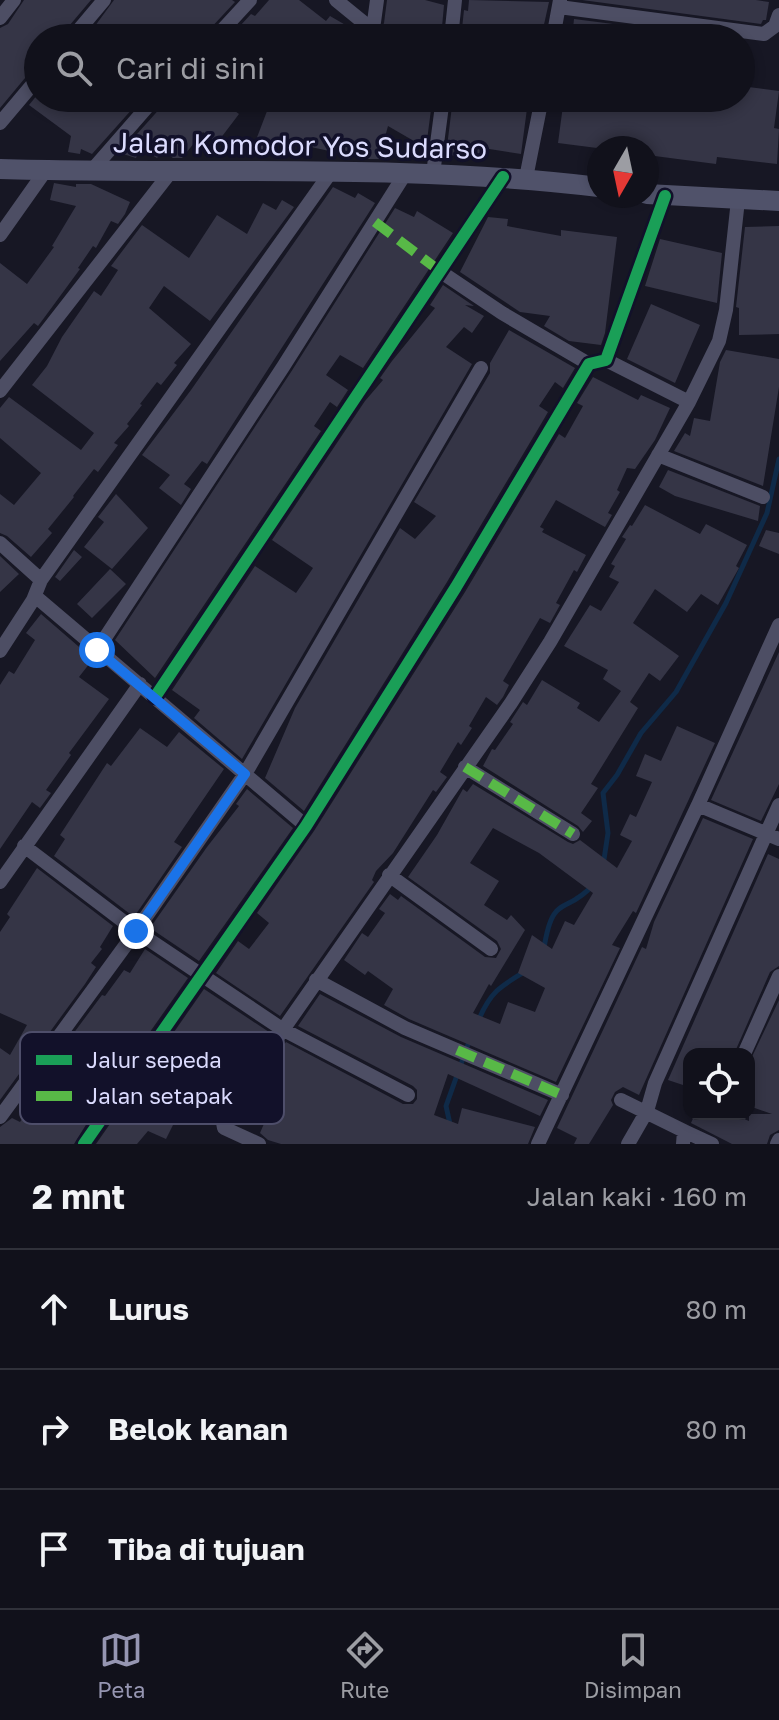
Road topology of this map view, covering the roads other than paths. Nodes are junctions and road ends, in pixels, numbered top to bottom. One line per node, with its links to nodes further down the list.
1 (14, 0): 9 (street)
2 (104, 0): 10 (street)
3 (250, 0): 11 (street)
4 (336, 0): 12 (street)
5 (377, 0): 13 (street)
6 (455, 0): 14 (street)
7 (560, 4): 15 (street); 16 (street)
8 (779, 15): 17 (street)
9 (0, 18)
10 (84, 24)
11 (228, 24)
12 (365, 24)
13 (372, 24)
14 (452, 24)
15 (556, 24)
16 (696, 24)
17 (755, 33)
18 (24, 95): 22 (street)
19 (143, 112): 24 (street)
20 (441, 112): 29 (street)
21 (539, 112): 31 (street)
22 (0, 123)
23 (0, 169): 26 (street, Jalan Komodor Yos Sudarso)
24 (93, 169): 25 (street, Jalan Komodor Yos Sudarso); 26 (street, Jalan Komodor Yos Sudarso)
25 (173, 169): 27 (street, Jalan Komodor Yos Sudarso); 42 (street)
26 (46, 170): 37 (street)
27 (331, 172): 28 (street, Jalan Komodor Yos Sudarso); 47 (street)
28 (405, 174): 29 (street, Jalan Komodor Yos Sudarso); 50 (street)
29 (433, 174): 30 (street, Jalan Komodor Yos Sudarso)
30 (503, 177): 31 (street, Jalan Komodor Yos Sudarso); 38 (street)
31 (526, 178): 32 (street, Jalan Komodor Yos Sudarso)
32 (587, 186)
33 (659, 195): 34 (street)
34 (738, 200): 35 (street); 43 (street)
35 (779, 201)
36 (652, 208): 39 (street)
37 (0, 235)
38 (441, 272): 40 (street); 53 (street)
39 (606, 360): 40 (street); 43 (street)
40 (589, 364): 58 (street)
41 (481, 368): 55 (street)
42 (0, 391)
43 (689, 402): 44 (street)
44 (658, 455): 45 (street); 54 (street)
45 (763, 497)
46 (0, 543): 47 (street)
47 (41, 580): 48 (street)
48 (35, 596): 50 (street); 51 (street)
49 (779, 625): 56 (street)
50 (97, 650): 52 (street)
51 (0, 651)
52 (140, 684): 53 (street); 61 (street)
53 (155, 697): 55 (street)
54 (465, 767): 59 (street); 62 (street)
55 (245, 774): 58 (street); 64 (street)
56 (698, 805): 60 (street); 76 (street)
57 (779, 805): 60 (street)
58 (306, 826): 66 (street)
59 (573, 834)
60 (772, 837): 78 (street)
61 (24, 846): 63 (street); 64 (street)
62 (389, 875): 65 (street); 68 (street)
63 (0, 882)
64 (136, 931): 66 (street); 70 (street)
65 (491, 949)
66 (202, 974): 69 (street); 71 (street)
67 (779, 976): 73 (street)
68 (316, 980): 69 (street); 76 (street)
69 (282, 1029): 72 (street); 75 (street)
70 (62, 1032)
71 (162, 1032)
72 (280, 1032)
73 (747, 1048)
74 (20, 1090): 79 (street)
75 (408, 1095)
76 (562, 1095): 85 (street)
77 (621, 1100): 78 (street)
78 (647, 1111): 82 (street); 86 (street)
79 (0, 1117)
80 (98, 1124): 84 (street)
81 (223, 1124): 83 (street)
82 (684, 1138): 87 (street)
83 (249, 1142)
84 (84, 1144)
85 (538, 1144)
86 (628, 1144)
87 (712, 1144)

